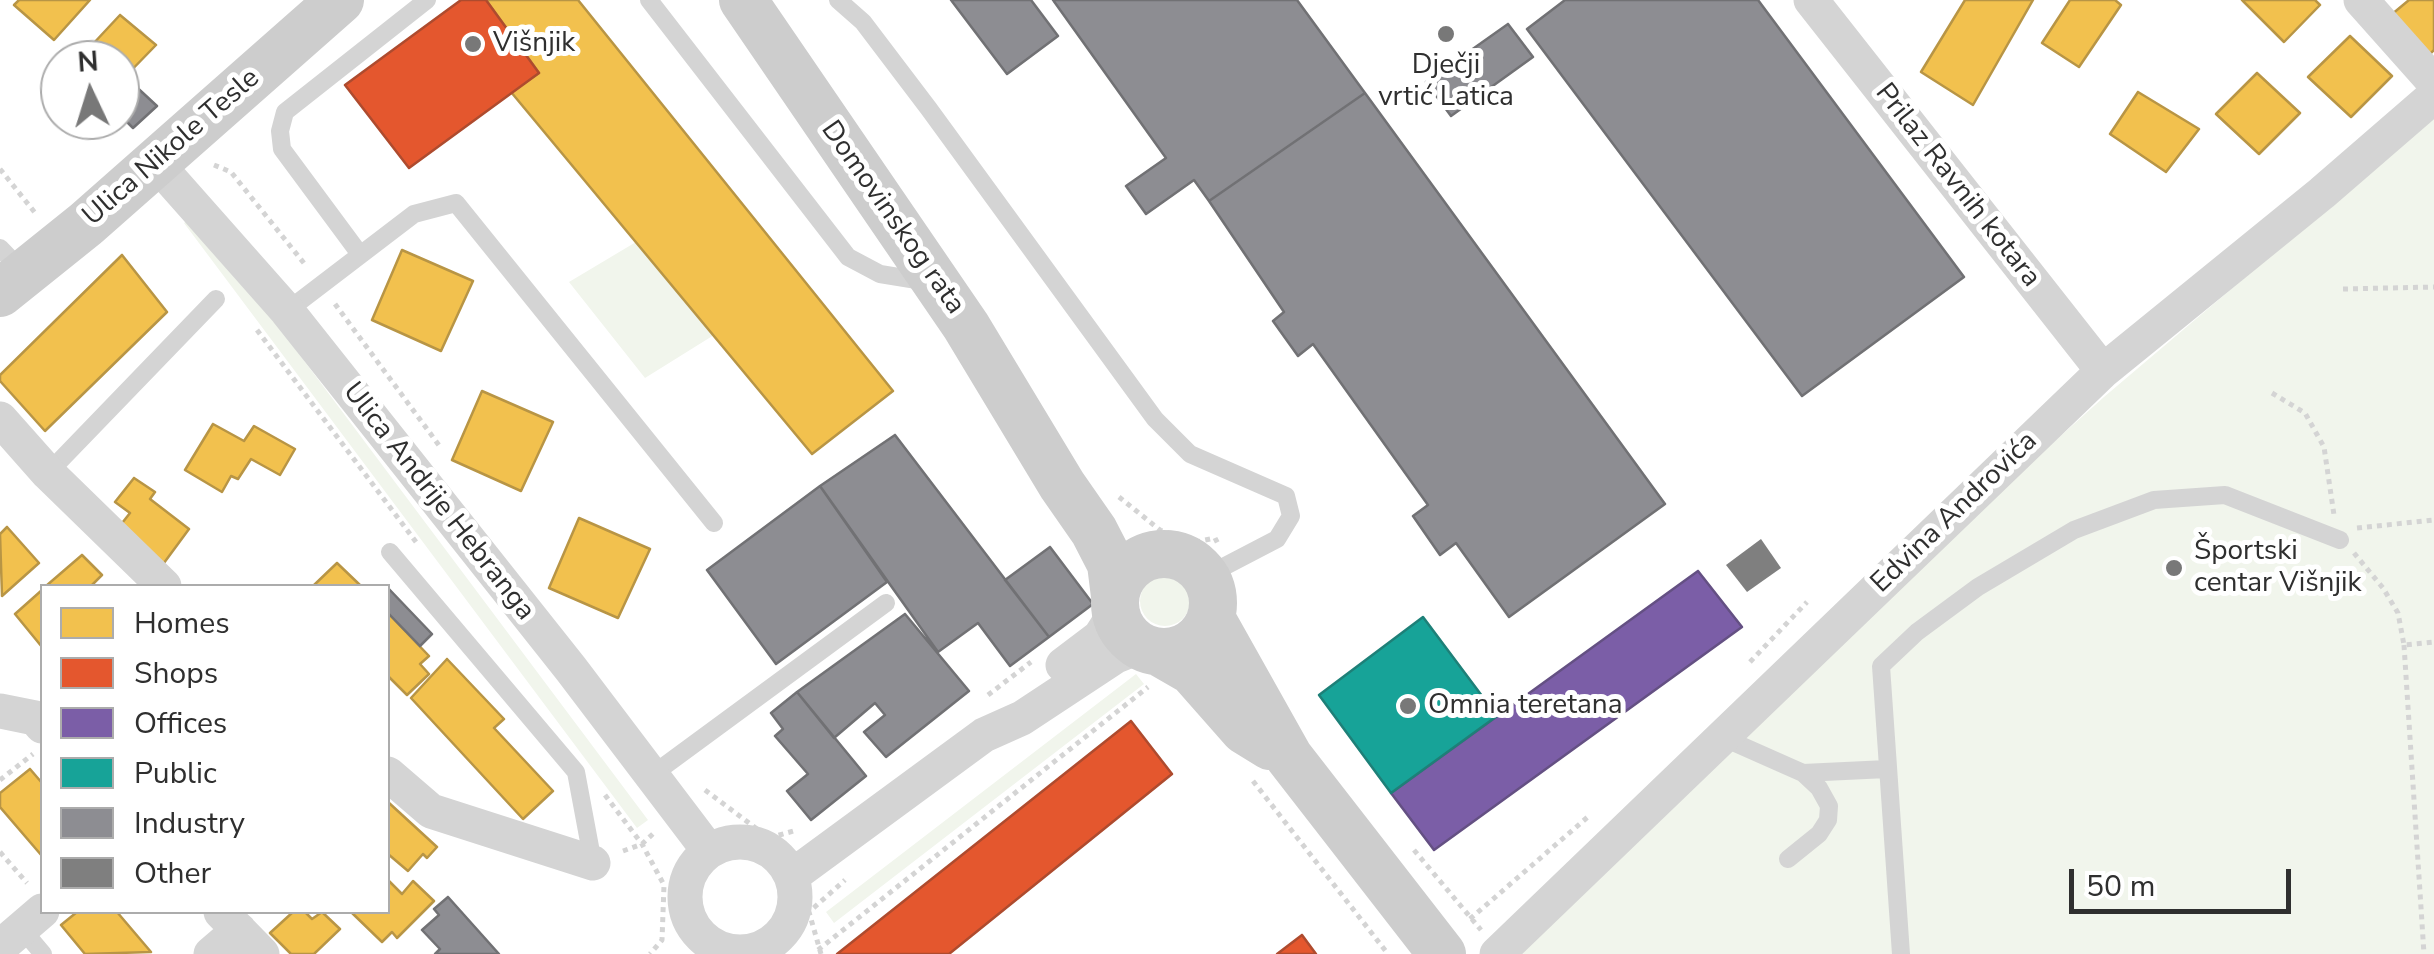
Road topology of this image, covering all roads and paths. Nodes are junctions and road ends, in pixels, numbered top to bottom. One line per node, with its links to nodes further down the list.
1 (340, 0): 10 (main road, Ulica Nikole Tesle)
2 (427, 0): 12 (lane)
3 (649, 0): 14 (lane)
4 (744, 0): 14 (main road, Domovinskog rata)
5 (838, 0): 29 (lane)
6 (1811, 0): 19 (street, Prilaz Ravnih kotara)
7 (2361, 0): 8 (street)
8 (2434, 82)
9 (2434, 96): 19 (street, Edvina Androvića)
10 (156, 162): 13 (main road, Ulica Nikole Tesle); 18 (street, Ulica Andrije Hebranga)
11 (0, 169): 13 (path)
12 (359, 253): 18 (lane); 25 (lane)
13 (21, 265)
14 (934, 282): 22 (main road, Domovinskog rata)
15 (2434, 287): 16 (path)
16 (2343, 290)
17 (216, 299): 23 (lane)
18 (287, 311): 47 (street, Ulica Andrije Hebranga)
19 (2102, 371): 41 (street, Edvina Androvića)
20 (2272, 393): 26 (path)
21 (0, 419): 23 (street)
22 (1035, 440): 28 (main road, Domovinskog rata); 33 (main road, Domovinskog rata)
23 (48, 473): 30 (street)
24 (2434, 520): 26 (path)
25 (714, 524)
26 (2338, 535): 35 (path); 45 (lane)
27 (390, 552): 58 (lane)
28 (1160, 554): 29 (main road); 33 (main road)
29 (1215, 574): 33 (main road); 43 (main road)
30 (162, 584)
31 (1808, 602): 37 (path)
32 (886, 603): 47 (lane)
33 (1137, 638): 43 (main road); 59 (street); 64 (path)
34 (2434, 642): 35 (path)
35 (2404, 645): 71 (path)
36 (1031, 662): 38 (path)
37 (1740, 673)
38 (984, 698)
39 (0, 711): 40 (street)
40 (40, 724)
41 (1724, 738): 46 (lane); 69 (street, Edvina Androvića)
42 (40, 748): 49 (path)
43 (1289, 757): 68 (main road)
44 (1242, 769): 67 (path)
45 (1886, 769): 46 (lane); 70 (lane)
46 (1803, 773): 57 (lane)
47 (652, 775): 55 (street, Ulica Andrije Hebranga)
48 (390, 776): 58 (street)
49 (0, 780)
50 (699, 786): 52 (path)
51 (1600, 807): 54 (path)
52 (802, 828)
53 (642, 844): 66 (path)
54 (1408, 844)
55 (710, 851): 59 (street); 63 (street)
56 (0, 852): 61 (path)
57 (1788, 859)
58 (593, 863)
59 (792, 876): 64 (street)
60 (850, 876): 64 (path)
61 (28, 926)
62 (241, 932): 65 (street)
63 (695, 946): 64 (street)
64 (803, 949)
65 (211, 954)
66 (650, 954)
67 (1388, 954)
68 (1442, 954)
69 (1497, 954)
70 (1901, 954)
71 (2424, 954)

